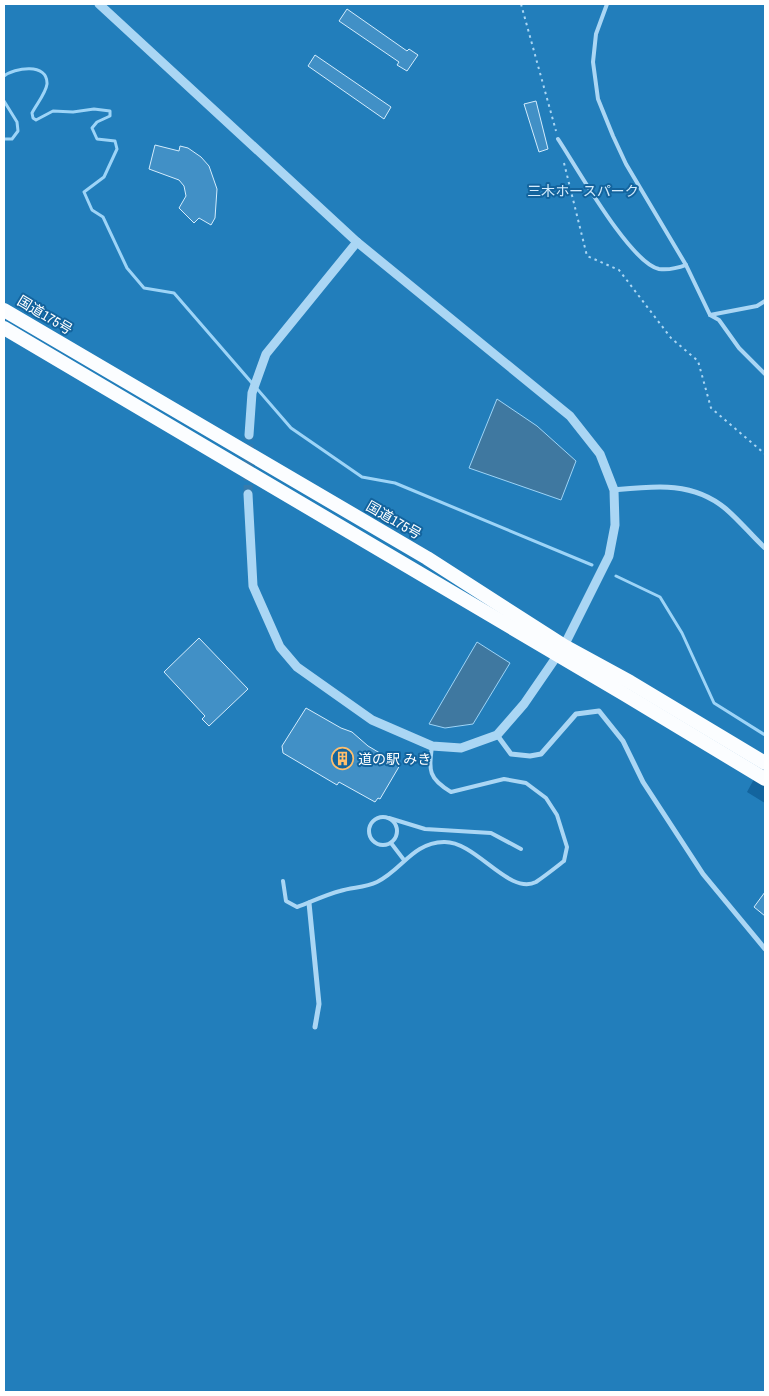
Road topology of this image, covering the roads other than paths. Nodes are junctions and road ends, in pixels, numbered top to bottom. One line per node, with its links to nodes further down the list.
1 (99, 4): 4 (street)
2 (607, 4): 5 (lane)
3 (558, 139): 5 (lane)
4 (357, 242): 11 (street); 12 (street)
5 (686, 265): 8 (lane)
6 (765, 301): 8 (lane)
7 (4, 310): 15 (highway, 国道175号)
8 (710, 315): 10 (lane)
9 (4, 328): 15 (highway, 国道175号)
10 (765, 374)
11 (249, 435)
12 (614, 490): 14 (street); 15 (street)
13 (248, 494): 17 (street)
14 (765, 548)
15 (561, 651): 16 (street); 18 (highway, 国道175号); 19 (highway, 国道175号)
16 (497, 734): 17 (street); 26 (street)
17 (432, 746): 23 (lane)
18 (765, 764)
19 (765, 780)
20 (389, 818): 21 (lane); 21 (lane); 22 (lane)
21 (391, 842): 23 (lane)
22 (521, 849)
23 (404, 860): 25 (lane)
24 (283, 881): 25 (lane)
25 (309, 903): 27 (street)
26 (765, 950)
27 (315, 1027)

